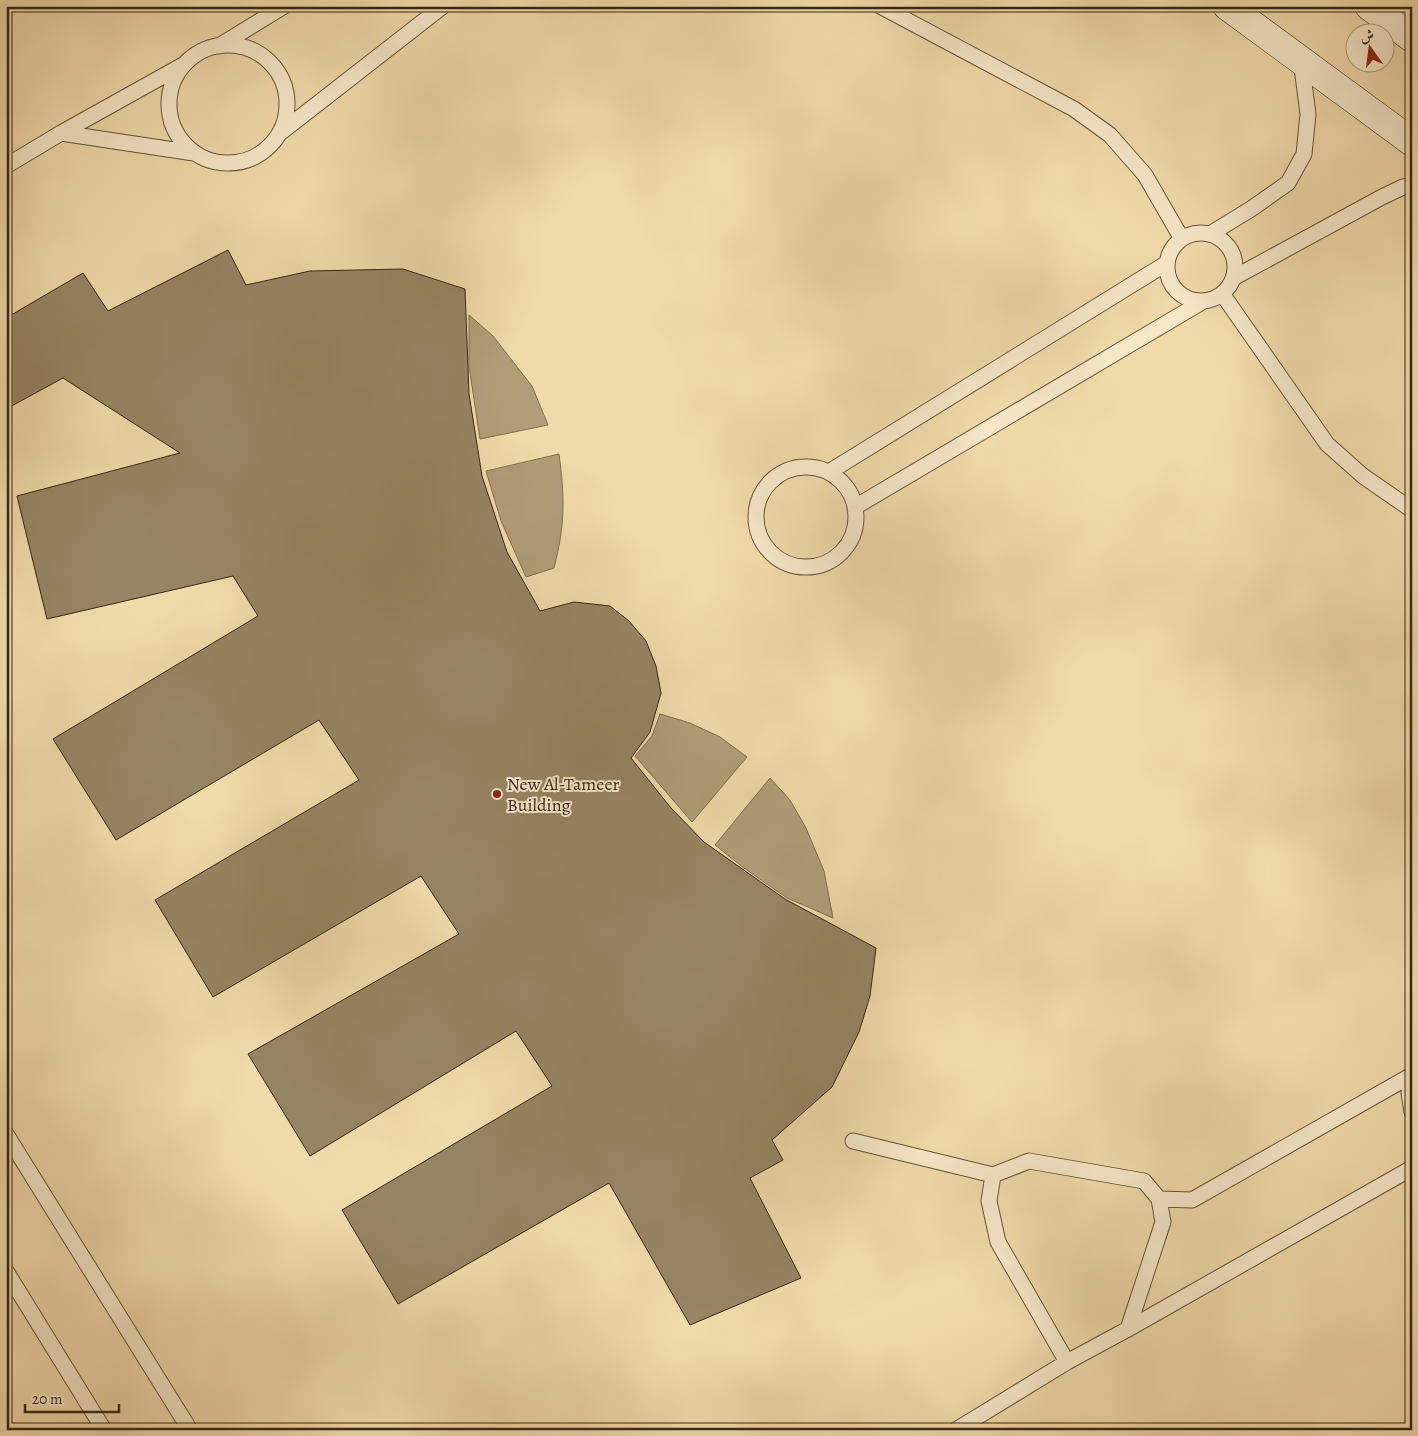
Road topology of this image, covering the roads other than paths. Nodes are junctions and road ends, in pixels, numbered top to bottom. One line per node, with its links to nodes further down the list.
1 (284, 6): 7 (lane)
2 (443, 6): 11 (lane)
3 (880, 6): 17 (lane)
4 (1228, 6): 8 (main road)
5 (1369, 6): 6 (main road)
6 (1412, 38)
7 (218, 46): 9 (lane); 11 (lane)
8 (1301, 60): 12 (main road); 16 (lane)
9 (184, 65): 10 (lane); 13 (lane)
10 (60, 133): 13 (lane); 14 (lane)
11 (280, 133): 13 (lane)
12 (1412, 142)
13 (194, 152)
14 (6, 166)
15 (1412, 186): 19 (lane)
16 (1210, 234): 17 (lane); 19 (lane)
17 (1182, 239): 18 (lane)
18 (1167, 263): 21 (lane); 22 (lane)
19 (1235, 276): 20 (lane)
20 (1223, 295): 21 (lane); 24 (lane)
21 (1202, 302): 23 (lane)
22 (829, 472): 23 (lane); 23 (lane)
23 (856, 507)
24 (1412, 510)
25 (1412, 1076): 26 (lane); 31 (lane)
26 (1412, 1112)
27 (6, 1134): 36 (lane)
28 (853, 1141): 30 (lane)
29 (1412, 1168): 33 (lane)
30 (993, 1175): 31 (lane); 34 (lane)
31 (1159, 1199): 33 (lane)
32 (9, 1281): 35 (lane)
33 (1128, 1329): 34 (lane)
34 (1067, 1362): 37 (lane)
35 (104, 1430)
36 (190, 1430)
37 (956, 1430)

